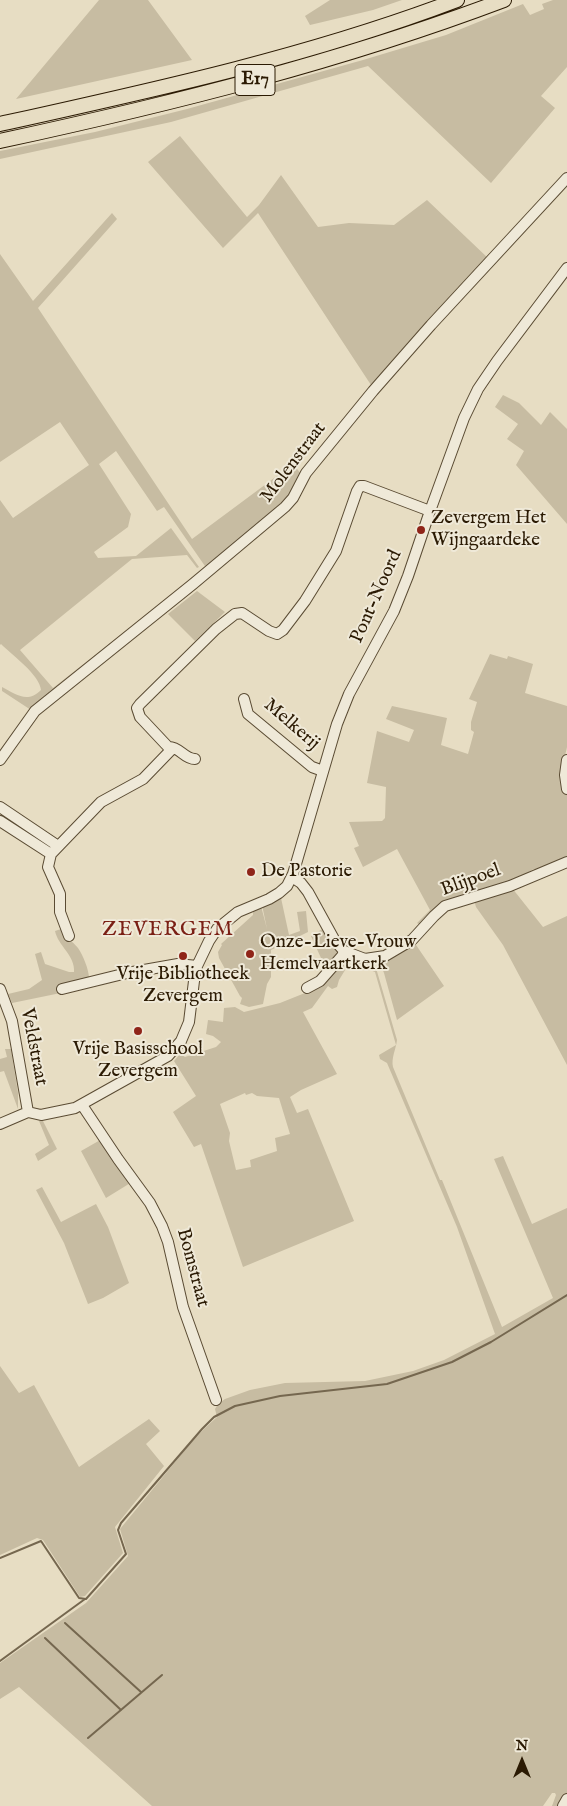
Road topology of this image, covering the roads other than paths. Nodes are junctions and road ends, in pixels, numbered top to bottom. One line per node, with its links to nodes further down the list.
1 (457, 0): 3 (highway, E17)
2 (504, 0): 4 (highway, E17)
3 (0, 124)
4 (0, 141)
5 (567, 178): 11 (street, Molenstraat)
6 (567, 268): 7 (street, Pont-Noord)
7 (430, 511): 9 (street); 13 (street, Pont-Noord)
8 (244, 699): 13 (street, Melkerij)
9 (169, 747): 10 (street); 17 (street)
10 (195, 759)
11 (0, 760)
12 (567, 760): 14 (street)
13 (323, 771): 20 (street, Pont-Noord)
14 (567, 789)
15 (0, 806): 17 (street)
16 (0, 821): 18 (street)
17 (58, 846): 18 (street)
18 (51, 854): 21 (street)
19 (567, 862): 22 (street, Blijpoel)
20 (292, 877): 22 (street); 23 (street)
21 (69, 936)
22 (344, 951): 24 (street)
23 (198, 966): 26 (street); 27 (street)
24 (306, 988)
25 (0, 989): 28 (street, Veldstraat)
26 (62, 989)
27 (82, 1105): 28 (street); 30 (street, Bomstraat)
28 (28, 1112): 29 (street)
29 (0, 1124)
30 (216, 1400)
31 (567, 1799): 32 (street)
32 (563, 1806)

